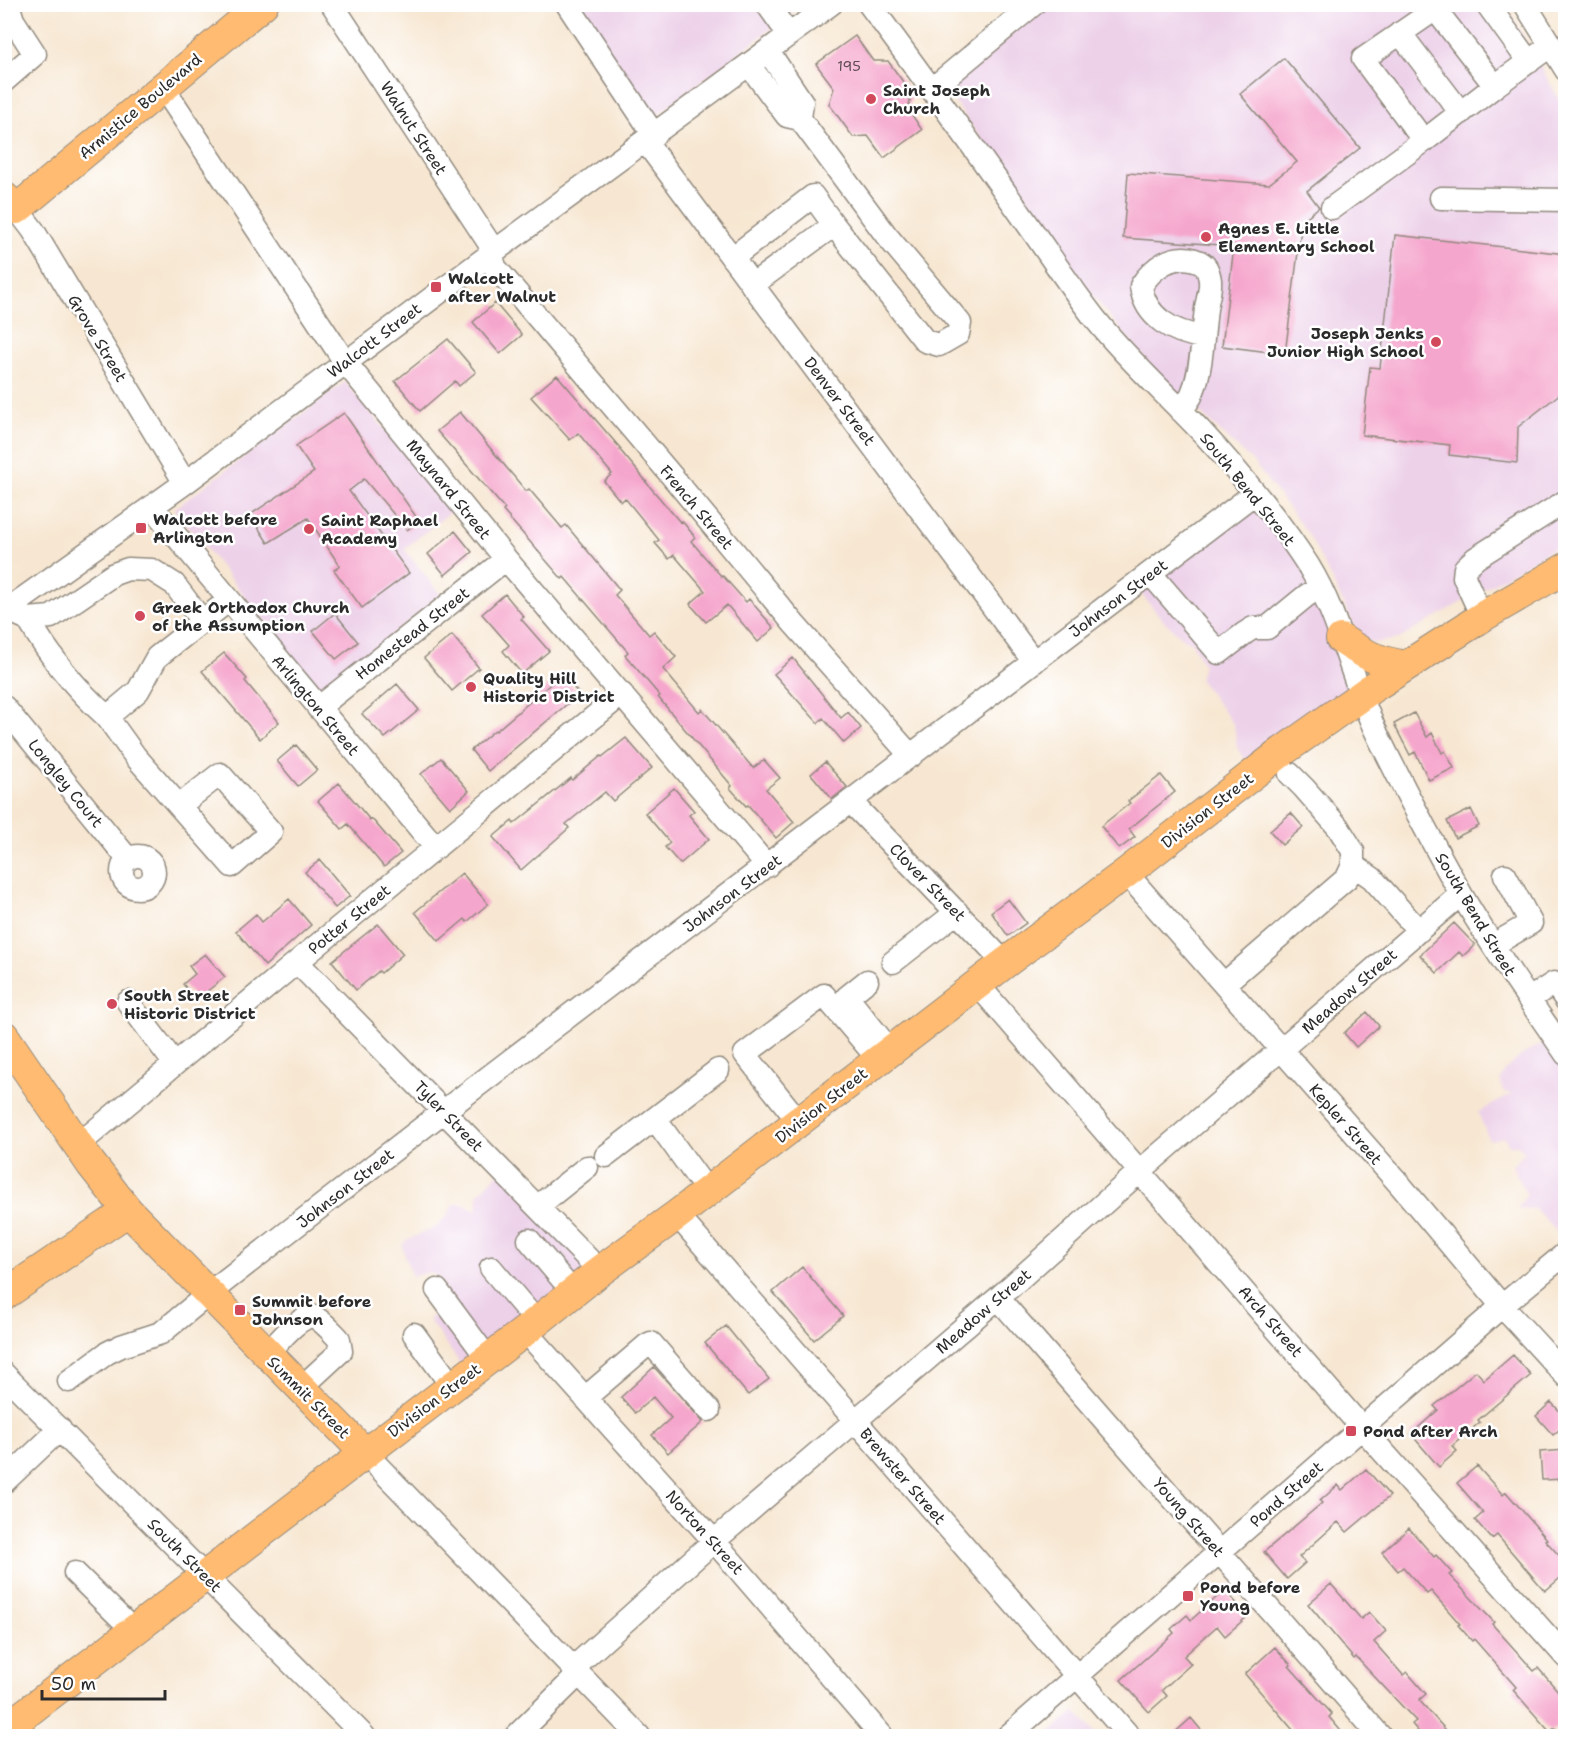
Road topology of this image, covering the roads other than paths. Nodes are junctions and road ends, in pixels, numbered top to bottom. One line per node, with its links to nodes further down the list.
1 (8, 4): 20 (street)
2 (263, 4): 22 (main road, Armistice Boulevard)
3 (332, 4): 34 (street, Walnut Street)
4 (567, 4): 26 (street, Denver Street)
5 (767, 4): 13 (street)
6 (831, 4): 13 (street, Walcott Street)
7 (869, 4): 23 (street, South Bend Street)
8 (1034, 4): 23 (street)
9 (1487, 4): 17 (street)
10 (1525, 4): 14 (street)
11 (1432, 6): 12 (street); 16 (street); 21 (street)
12 (1400, 33): 16 (street); 24 (street)
13 (789, 35): 15 (street, Walcott Street)
14 (1550, 46): 17 (street); 19 (street)
15 (768, 51): 18 (street, Walcott Street); 25 (street)
16 (1363, 59): 27 (street)
17 (1529, 62): 21 (street)
18 (749, 65): 25 (street); 26 (street, Walcott Street)
19 (1566, 70)
20 (4, 81)
21 (1495, 86): 24 (street)
22 (163, 87): 31 (main road, Armistice Boulevard); 38 (street, Maynard Street)
23 (932, 88): 39 (street, South Bend Street)
24 (1461, 112): 27 (street)
25 (800, 119): 28 (street)
26 (649, 138): 34 (street, Walcott Street); 35 (street, Denver Street)
27 (1424, 141): 32 (street)
28 (852, 190): 33 (street); 33 (street)
29 (1441, 198): 30 (street)
30 (1566, 200)
31 (11, 203): 40 (street, Grove Street)
32 (1332, 208)
33 (828, 218): 35 (street); 36 (street)
34 (492, 253): 38 (street, Walcott Street); 60 (street, French Street)
35 (732, 258): 36 (street, Denver Street)
36 (752, 285): 53 (street, Denver Street)
37 (1203, 337): 39 (street)
38 (345, 362): 40 (street, Walcott Street); 44 (street, Maynard Street)
39 (1180, 410): 41 (street, South Bend Street)
40 (184, 483): 43 (street, Walcott Street)
41 (1255, 493): 46 (street, Johnson Street); 47 (street, South Bend Street)
42 (1566, 501): 50 (street)
43 (152, 507): 48 (street, Arlington Street); 49 (street, Walcott Street)
44 (506, 559): 55 (street, Maynard Street); 58 (street, Homestead Street)
45 (1566, 568): 50 (main road, Division Street)
46 (1150, 573): 47 (street); 53 (street, Johnson Street)
47 (1320, 588): 52 (street, South Bend Street)
48 (229, 600): 51 (street); 58 (street, Arlington Street)
49 (14, 614): 51 (street); 59 (street)
50 (1482, 617): 54 (main road, Division Street)
51 (202, 621): 59 (street)
52 (1341, 639): 54 (main road); 56 (street, South Bend Street)
53 (1034, 662): 60 (street, Johnson Street)
54 (1406, 666): 56 (main road, Division Street)
55 (622, 694): 64 (street, Potter Street); 67 (street, Maynard Street)
56 (1360, 696): 68 (main road, Division Street); 70 (street, South Bend Street)
57 (4, 707): 65 (street, Longley Court)
58 (318, 708): 64 (street, Arlington Street)
59 (107, 717): 63 (street)
60 (911, 756): 62 (street, Johnson Street)
61 (1290, 774): 66 (street)
62 (851, 802): 67 (street, Johnson Street); 71 (street, Clover Street)
63 (179, 806)
64 (436, 848): 74 (street, Potter Street)
65 (128, 860)
66 (1353, 865): 72 (street); 78 (street)
67 (767, 866): 89 (street, Johnson Street)
68 (1126, 873): 76 (main road, Division Street); 78 (street, Kepler Street)
69 (1505, 875): 73 (street)
70 (1461, 894): 72 (street, Meadow Street); 73 (street, South Bend Street)
71 (957, 912): 75 (street); 76 (street, Clover Street)
72 (1419, 931): 84 (street, Meadow Street)
73 (1493, 945): 80 (street, South Bend Street)
74 (297, 962): 87 (street, Potter Street); 89 (street, Tyler Street)
75 (893, 962)
76 (1005, 963): 79 (main road, Division Street)
77 (867, 981): 86 (street)
78 (1224, 984): 84 (street, Kepler Street)
79 (978, 985): 86 (main road, Division Street); 93 (street, Arch Street)
80 (1529, 999): 81 (street); 85 (street, South Bend Street)
81 (1566, 1000)
82 (128, 1002): 87 (street)
83 (4, 1036): 92 (main road, Summit Street)
84 (1281, 1050): 93 (street, Meadow Street); 107 (street, Kepler Street)
85 (1565, 1053)
86 (885, 1056): 91 (main road, Division Street); 91 (street)
87 (175, 1064): 92 (street, Potter Street)
88 (718, 1070): 90 (street)
89 (444, 1111): 95 (street, Tyler Street); 104 (street, Johnson Street)
90 (655, 1119): 94 (street); 95 (street)
91 (799, 1122): 94 (main road, Division Street)
92 (78, 1145): 96 (main road, Summit Street)
93 (1140, 1172): 106 (street, Meadow Street); 120 (street, Arch Street)
94 (708, 1192): 97 (main road, Division Street)
95 (537, 1207): 101 (street, Tyler Street)
96 (128, 1211): 104 (main road, Summit Street); 105 (main road)
97 (677, 1215): 101 (main road, Division Street); 119 (street, Brewster Street)
98 (529, 1240): 103 (street)
99 (1566, 1253): 107 (street, Pond Street)
100 (491, 1268): 108 (street, Norton Street)
101 (600, 1271): 103 (main road, Division Street)
102 (437, 1290): 111 (street)
103 (573, 1292): 108 (main road, Division Street)
104 (208, 1294): 110 (main road, Summit Street); 114 (street, Johnson Street)
105 (4, 1295)
106 (998, 1298): 119 (street, Meadow Street); 125 (street, Young Street)
107 (1502, 1306): 113 (street, Kepler Street); 120 (street, Pond Street)
108 (531, 1326): 111 (main road, Division Street); 117 (street, Norton Street)
109 (414, 1334): 115 (street)
110 (267, 1354): 116 (main road, Summit Street); 116 (street)
111 (488, 1359): 115 (main road, Division Street)
112 (4, 1374): 121 (street, South Street)
113 (1566, 1376)
114 (69, 1381)
115 (452, 1386): 122 (main road, Division Street)
116 (301, 1388): 122 (main road, Summit Street)
117 (585, 1398): 118 (street); 124 (street, Norton Street)
118 (710, 1410)
119 (855, 1421): 124 (street, Meadow Street); 132 (street, Brewster Street)
120 (1362, 1428): 125 (street, Pond Street); 129 (street, Arch Street)
121 (60, 1429): 123 (street); 127 (street, South Street)
122 (365, 1453): 127 (main road, Division Street); 131 (street, Summit Street)
123 (4, 1482)
124 (714, 1541): 131 (street, Meadow Street); 139 (street, Norton Street)
125 (1220, 1552): 132 (street, Pond Street); 142 (street, Young Street)
126 (75, 1572): 128 (street)
127 (205, 1575): 128 (main road, Division Street); 136 (street, South Street)
128 (134, 1630): 130 (main road, Division Street)
129 (1566, 1657)
130 (91, 1663): 133 (main road, Division Street); 134 (main road, Division Street)
131 (577, 1671): 137 (street, Meadow Street); 138 (street, Summit Street)
132 (1077, 1676): 140 (street, Pond Street); 141 (street, Brewster Street)
133 (4, 1707)
134 (4, 1732): 135 (main road)
135 (9, 1737)
136 (364, 1737)
137 (516, 1737)
138 (639, 1737)
139 (882, 1737)
140 (1008, 1737)
141 (1129, 1737)
142 (1380, 1737)

